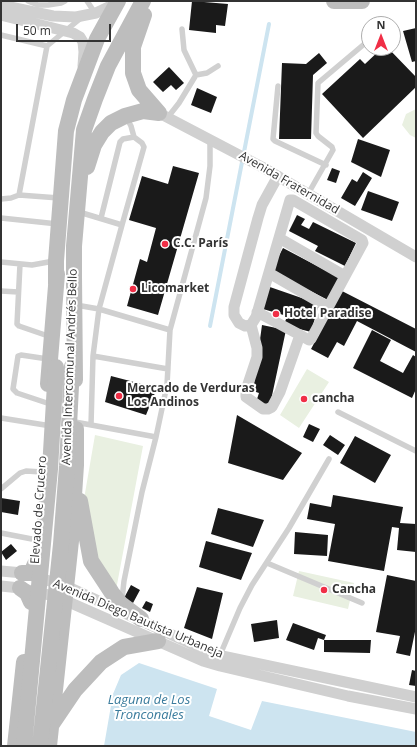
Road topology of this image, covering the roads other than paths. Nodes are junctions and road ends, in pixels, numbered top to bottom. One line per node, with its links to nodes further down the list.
1 (28, 1): 2 (lane)
2 (65, 1)
3 (87, 1): 10 (lane)
4 (143, 1): 27 (main road, Avenida Intercomunal Andrés Bello)
5 (150, 1): 21 (main road)
6 (334, 1): 7 (main road)
7 (362, 1)
8 (117, 2): 10 (street); 19 (main road, Avenida Intercomunal Andrés Bello)
9 (1, 5): 10 (street)
10 (90, 14): 13 (lane)
11 (1, 16): 13 (street)
12 (182, 29): 18 (lane)
13 (65, 31): 15 (lane); 19 (street)
14 (1, 35): 15 (lane)
15 (47, 46): 29 (lane)
16 (361, 47): 25 (lane)
17 (218, 66): 18 (lane)
18 (196, 76): 21 (lane)
19 (81, 80): 30 (main road, Avenida Intercomunal Andrés Bello)
20 (278, 86): 25 (lane)
21 (164, 115): 22 (main road); 24 (street, Avenida Fraternidad)
22 (125, 116): 23 (lane); 27 (main road)
23 (134, 137): 34 (lane); 36 (lane)
24 (210, 139): 26 (street, Avenida Fraternidad); 52 (lane)
25 (326, 165): 28 (lane)
26 (278, 176): 28 (street, Avenida Fraternidad); 51 (street)
27 (79, 183): 32 (main road, Avenida Intercomunal Andrés Bello)
28 (308, 194): 38 (street, Avenida Fraternidad)
29 (19, 195): 30 (lane); 31 (lane)
30 (60, 198): 35 (main road, Avenida Intercomunal Andrés Bello)
31 (1, 199)
32 (77, 211): 34 (lane); 43 (main road, Avenida Intercomunal Andrés Bello)
33 (1, 218): 35 (lane)
34 (101, 218): 36 (lane)
35 (58, 224): 41 (main road, Avenida Intercomunal Andrés Bello)
36 (122, 225): 49 (lane)
37 (279, 238): 42 (street); 44 (street); 44 (street)
38 (416, 257)
39 (1, 262): 40 (lane)
40 (20, 264): 41 (lane); 46 (lane)
41 (56, 268): 54 (main road, Elevado de Crucero); 56 (main road, Avenida Intercomunal Andrés Bello)
42 (269, 273): 48 (street); 50 (street)
43 (74, 276): 47 (main road); 86 (main road, Avenida Intercomunal Andrés Bello, bridge)
44 (345, 276): 48 (street)
45 (1, 291): 46 (lane)
46 (18, 292): 54 (lane)
47 (74, 304): 49 (lane); 61 (main road)
48 (328, 307): 53 (street)
49 (98, 309): 52 (lane); 55 (lane)
50 (258, 312): 51 (street); 53 (street)
51 (251, 325): 53 (street)
52 (170, 330): 57 (lane)
53 (300, 335)
54 (52, 337): 56 (main road, Elevado de Crucero)
55 (93, 356): 57 (lane); 61 (lane)
56 (53, 363): 58 (main road, Elevado de Crucero); 58 (lane); 85 (main road, Avenida Intercomunal Andrés Bello, bridge)
57 (168, 369): 63 (lane)
58 (47, 403): 62 (main road, Elevado de Crucero)
59 (338, 412): 64 (lane)
60 (1, 418): 62 (lane)
61 (83, 423): 63 (lane); 66 (main road)
62 (45, 425): 67 (main road, Elevado de Crucero)
63 (156, 437): 77 (lane)
64 (416, 451)
65 (329, 459): 71 (lane)
66 (76, 465): 75 (main road); 77 (main road)
67 (42, 472): 68 (lane); 70 (main road, Elevado de Crucero)
68 (1, 490)
69 (1, 532): 70 (lane)
70 (37, 540): 73 (main road, Elevado de Crucero)
71 (267, 562): 76 (lane); 80 (lane)
72 (1, 571): 73 (street, Avenida Diego Bautista Urbaneja)
73 (29, 582): 74 (street, Avenida Diego Bautista Urbaneja); 75 (street, Avenida Diego Bautista Urbaneja); 84 (main road, Elevado de Crucero)
74 (1, 586)
75 (65, 593): 78 (street, Avenida Diego Bautista Urbaneja); 79 (street, Avenida Diego Bautista Urbaneja); 83 (main road)
76 (362, 602)
77 (121, 604): 78 (main road)
78 (141, 619): 80 (street, Avenida Diego Bautista Urbaneja)
79 (158, 641): 82 (street, Avenida Diego Bautista Urbaneja); 83 (main road)
80 (220, 655): 81 (street, Avenida Diego Bautista Urbaneja)
81 (416, 697)
82 (416, 709)
83 (51, 725): 87 (main road)
84 (15, 746)
85 (24, 746)
86 (40, 746)
87 (49, 746)

